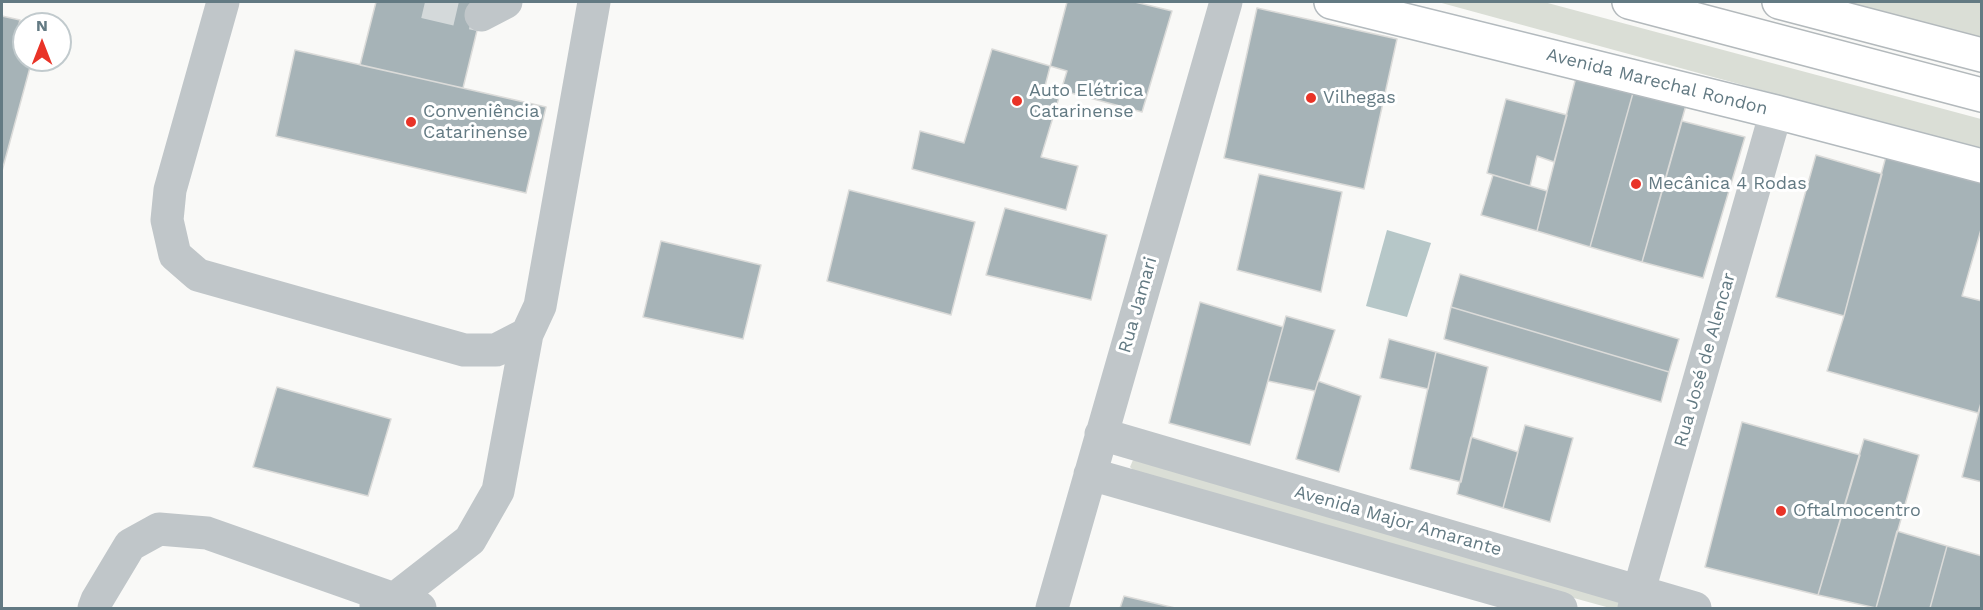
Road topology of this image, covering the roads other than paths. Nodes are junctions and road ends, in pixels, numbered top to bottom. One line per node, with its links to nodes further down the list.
1 (223, 2): 11 (street)
2 (594, 2): 11 (street)
3 (1226, 2): 12 (street, Rua Jamari)
4 (1331, 2): 9 (main road, Avenida Marechal Rondon)
5 (1629, 2): 8 (main road)
6 (1779, 2): 7 (main road)
7 (1982, 56)
8 (1982, 95)
9 (1776, 112): 10 (main road, Avenida Marechal Rondon); 14 (street, Rua José de Alencar)
10 (1982, 166)
11 (527, 334): 15 (street)
12 (1101, 434): 13 (street, Rua Jamari); 14 (street, Avenida Major Amarante)
13 (1090, 474): 17 (street, Rua Jamari); 18 (street)
14 (1636, 600): 19 (street, Avenida Major Amarante)
15 (395, 606): 16 (street)
16 (94, 609)
17 (1052, 609)
18 (1561, 609)
19 (1695, 609)

